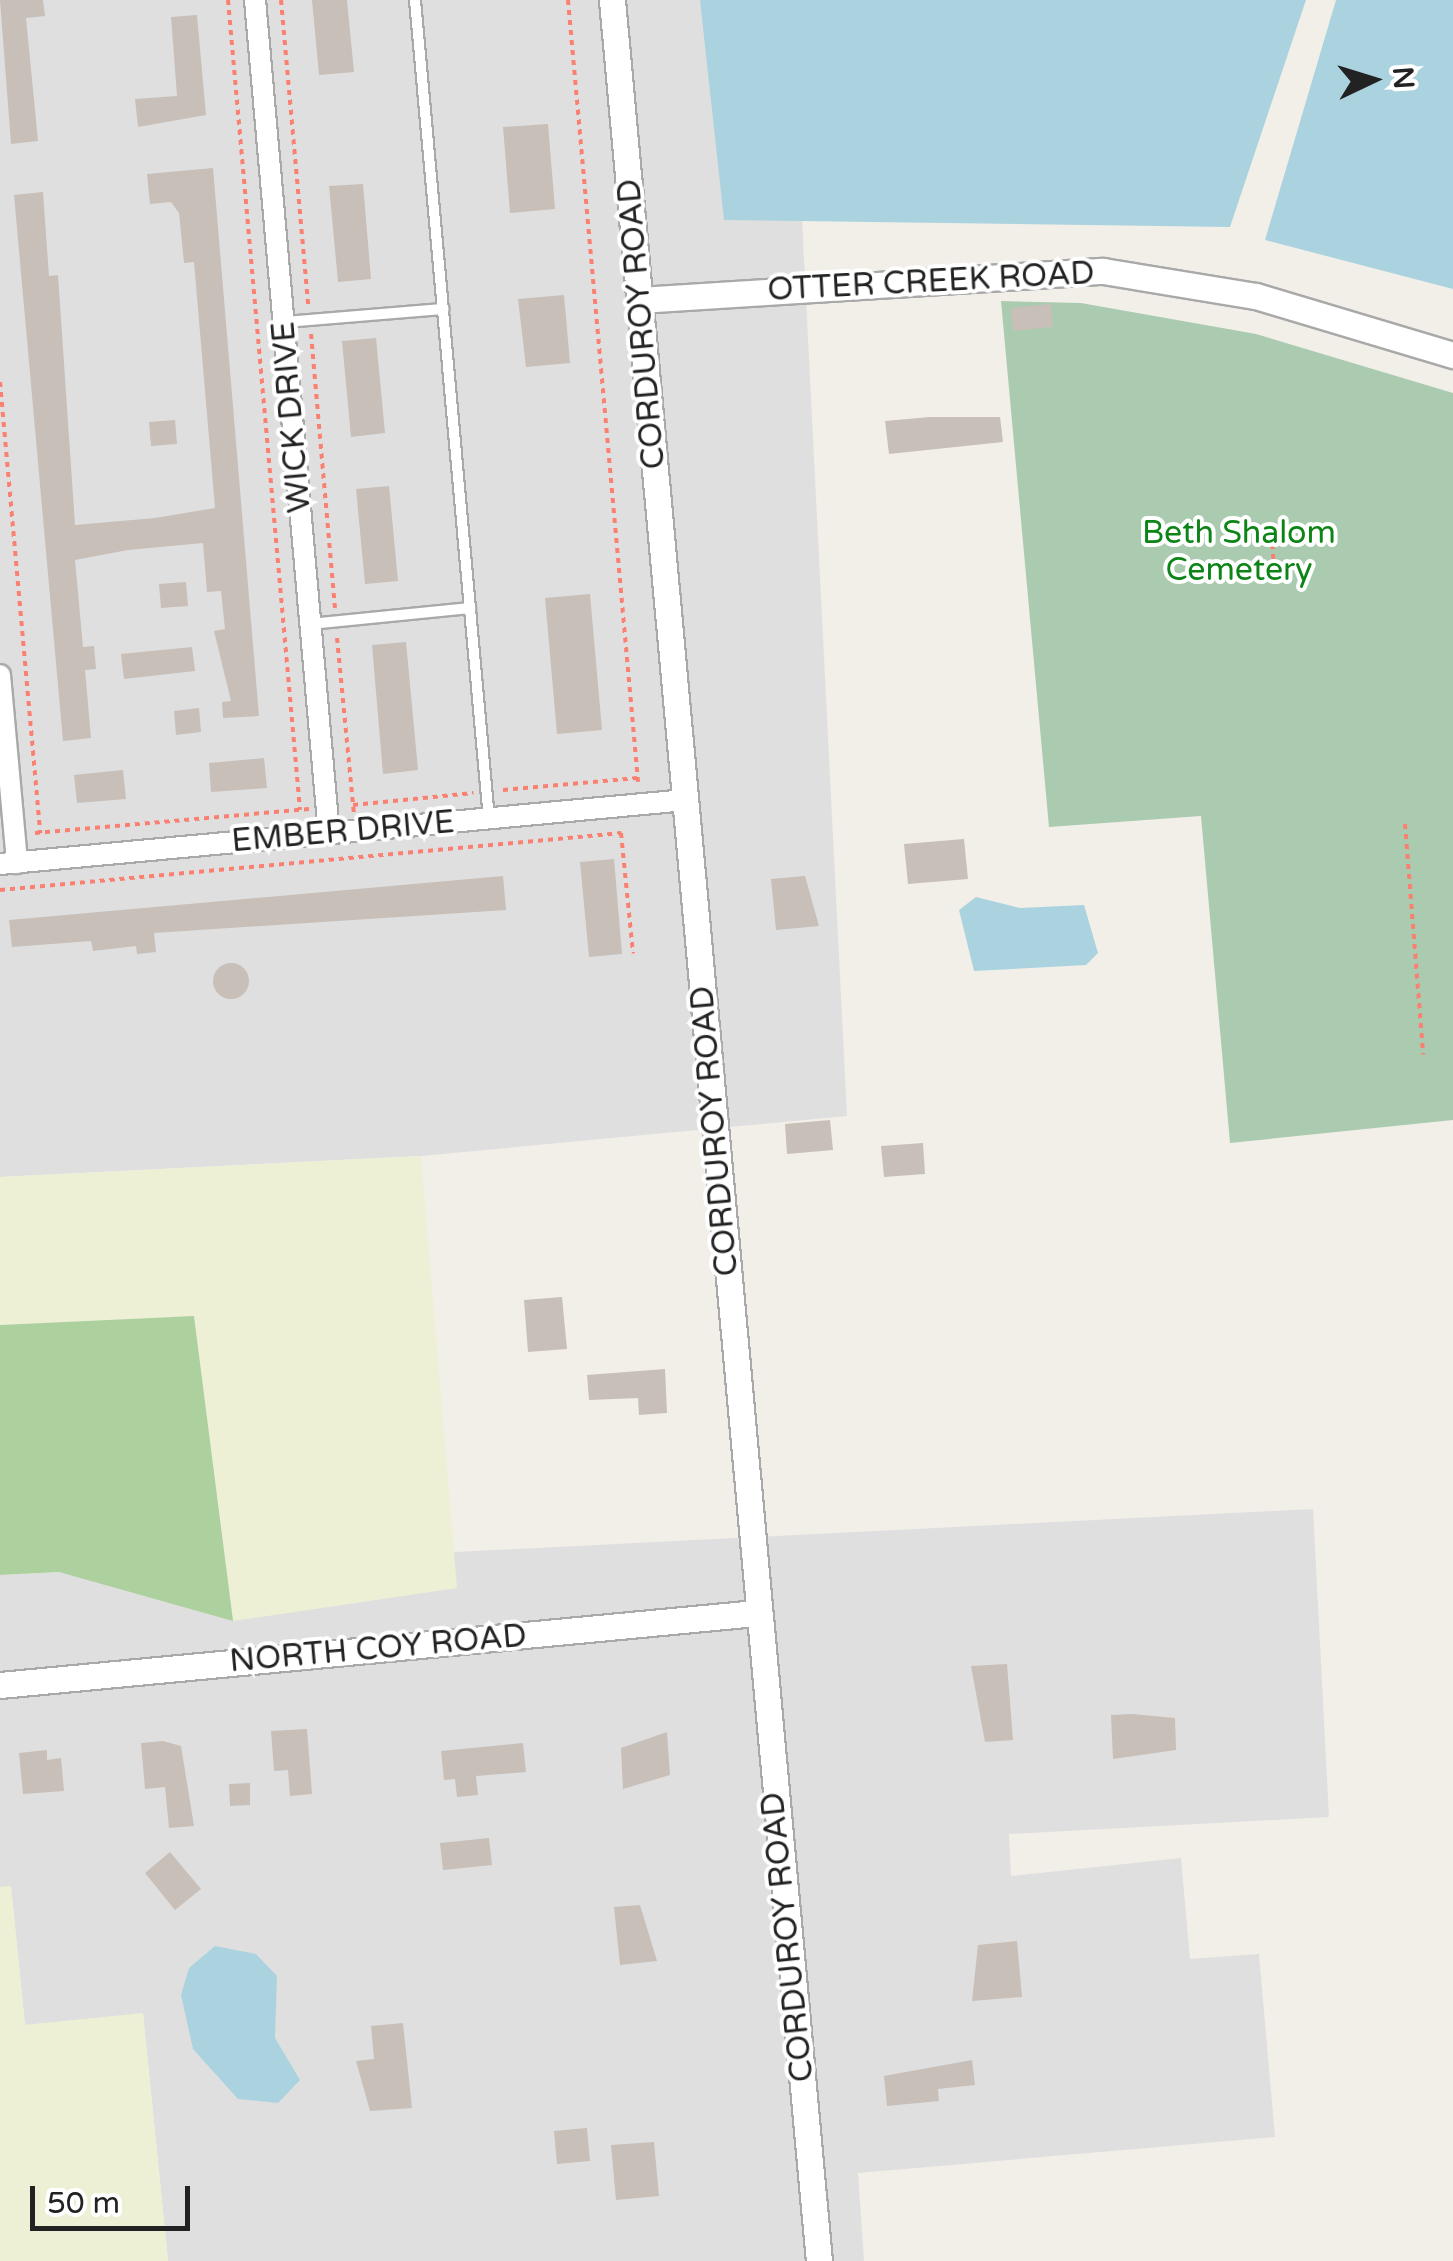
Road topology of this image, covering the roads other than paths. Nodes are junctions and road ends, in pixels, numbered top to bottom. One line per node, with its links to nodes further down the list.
1 (255, 0): 6 (street, WICK DRIVE)
2 (415, 0): 5 (lane)
3 (612, 0): 4 (street, CORDUROY ROAD)
4 (639, 300): 7 (street, OTTER CREEK ROAD); 11 (street, CORDUROY ROAD)
5 (442, 309): 6 (lane); 8 (lane)
6 (284, 322): 9 (street, WICK DRIVE)
7 (1453, 354)
8 (470, 608): 9 (lane); 12 (lane)
9 (310, 624): 13 (street, WICK DRIVE)
10 (0, 675): 14 (street)
11 (686, 800): 12 (street, EMBER DRIVE); 15 (street, CORDUROY ROAD)
12 (489, 819): 13 (street, EMBER DRIVE)
13 (329, 834): 14 (street, EMBER DRIVE)
14 (8, 864)
15 (756, 1613): 16 (street, NORTH COY ROAD); 17 (street, CORDUROY ROAD)
16 (0, 1684)
17 (819, 2261)

